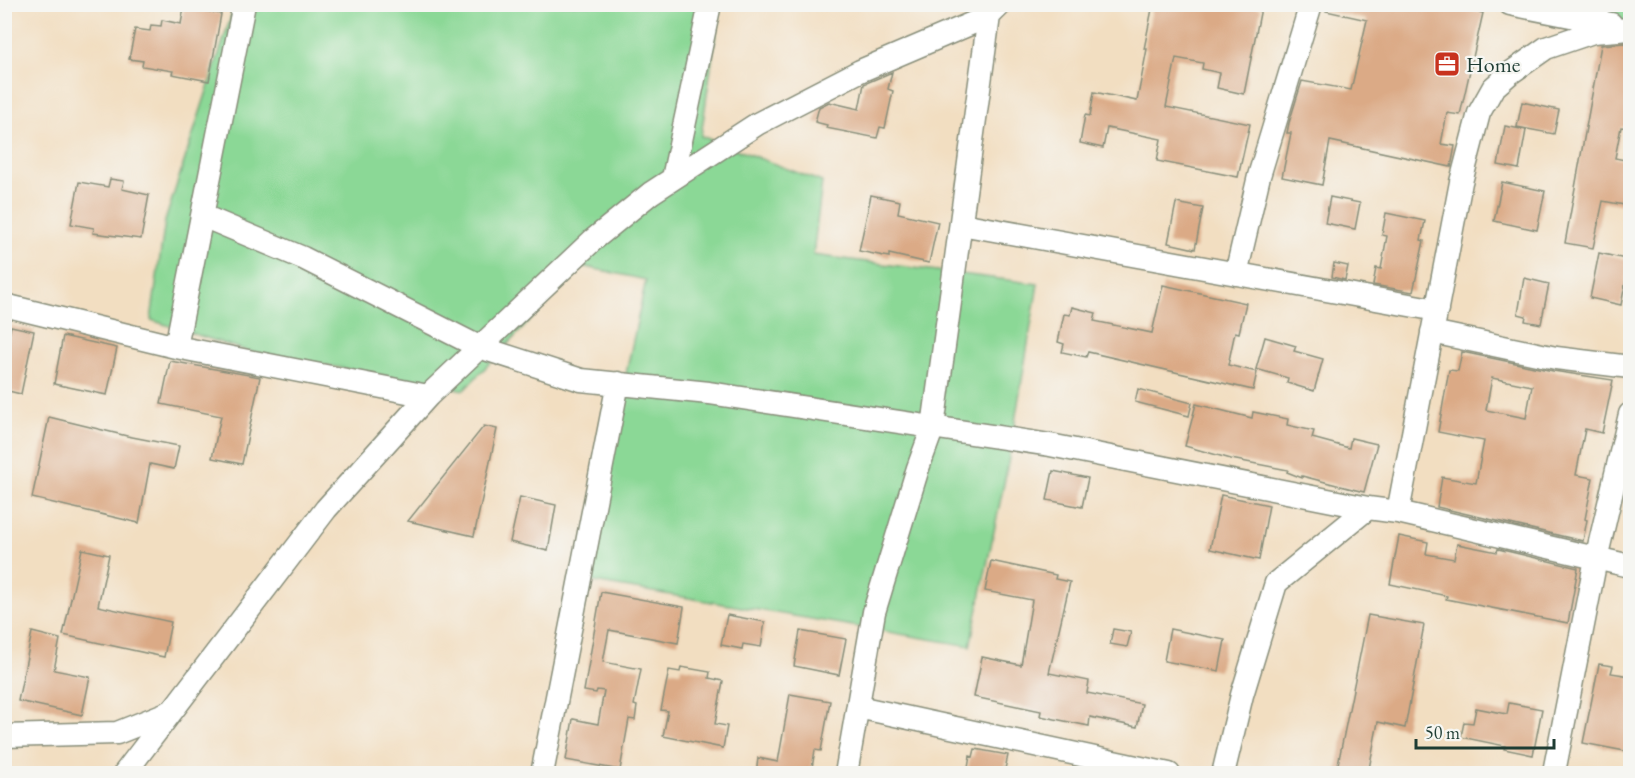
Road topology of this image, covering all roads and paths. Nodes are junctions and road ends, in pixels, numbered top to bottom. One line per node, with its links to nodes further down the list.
1 (244, 4): 8 (street)
2 (710, 4): 7 (street)
3 (1311, 4): 10 (street)
4 (1510, 4): 6 (street)
5 (995, 10): 7 (street); 9 (street)
6 (1630, 28): 12 (street)
7 (673, 178): 14 (street)
8 (203, 216): 13 (street); 14 (street)
9 (961, 224): 10 (street); 19 (street)
10 (1236, 274): 12 (street)
11 (4, 305): 13 (street)
12 (1435, 321): 15 (street); 21 (street)
13 (176, 347): 17 (street)
14 (479, 347): 16 (street); 17 (street)
15 (1630, 367)
16 (618, 383): 19 (street); 29 (street)
17 (428, 396): 25 (street)
18 (1630, 414): 22 (street)
19 (933, 427): 20 (street); 24 (street)
20 (1368, 508): 21 (street); 32 (street)
21 (1398, 512): 22 (street)
22 (1596, 559): 23 (street); 27 (street)
23 (1630, 566)
24 (858, 707): 30 (street); 31 (street)
25 (174, 710): 26 (street); 28 (street)
26 (4, 736)
27 (1555, 767)
28 (124, 774)
29 (542, 774)
30 (846, 774)
31 (1169, 774)
32 (1222, 774)

